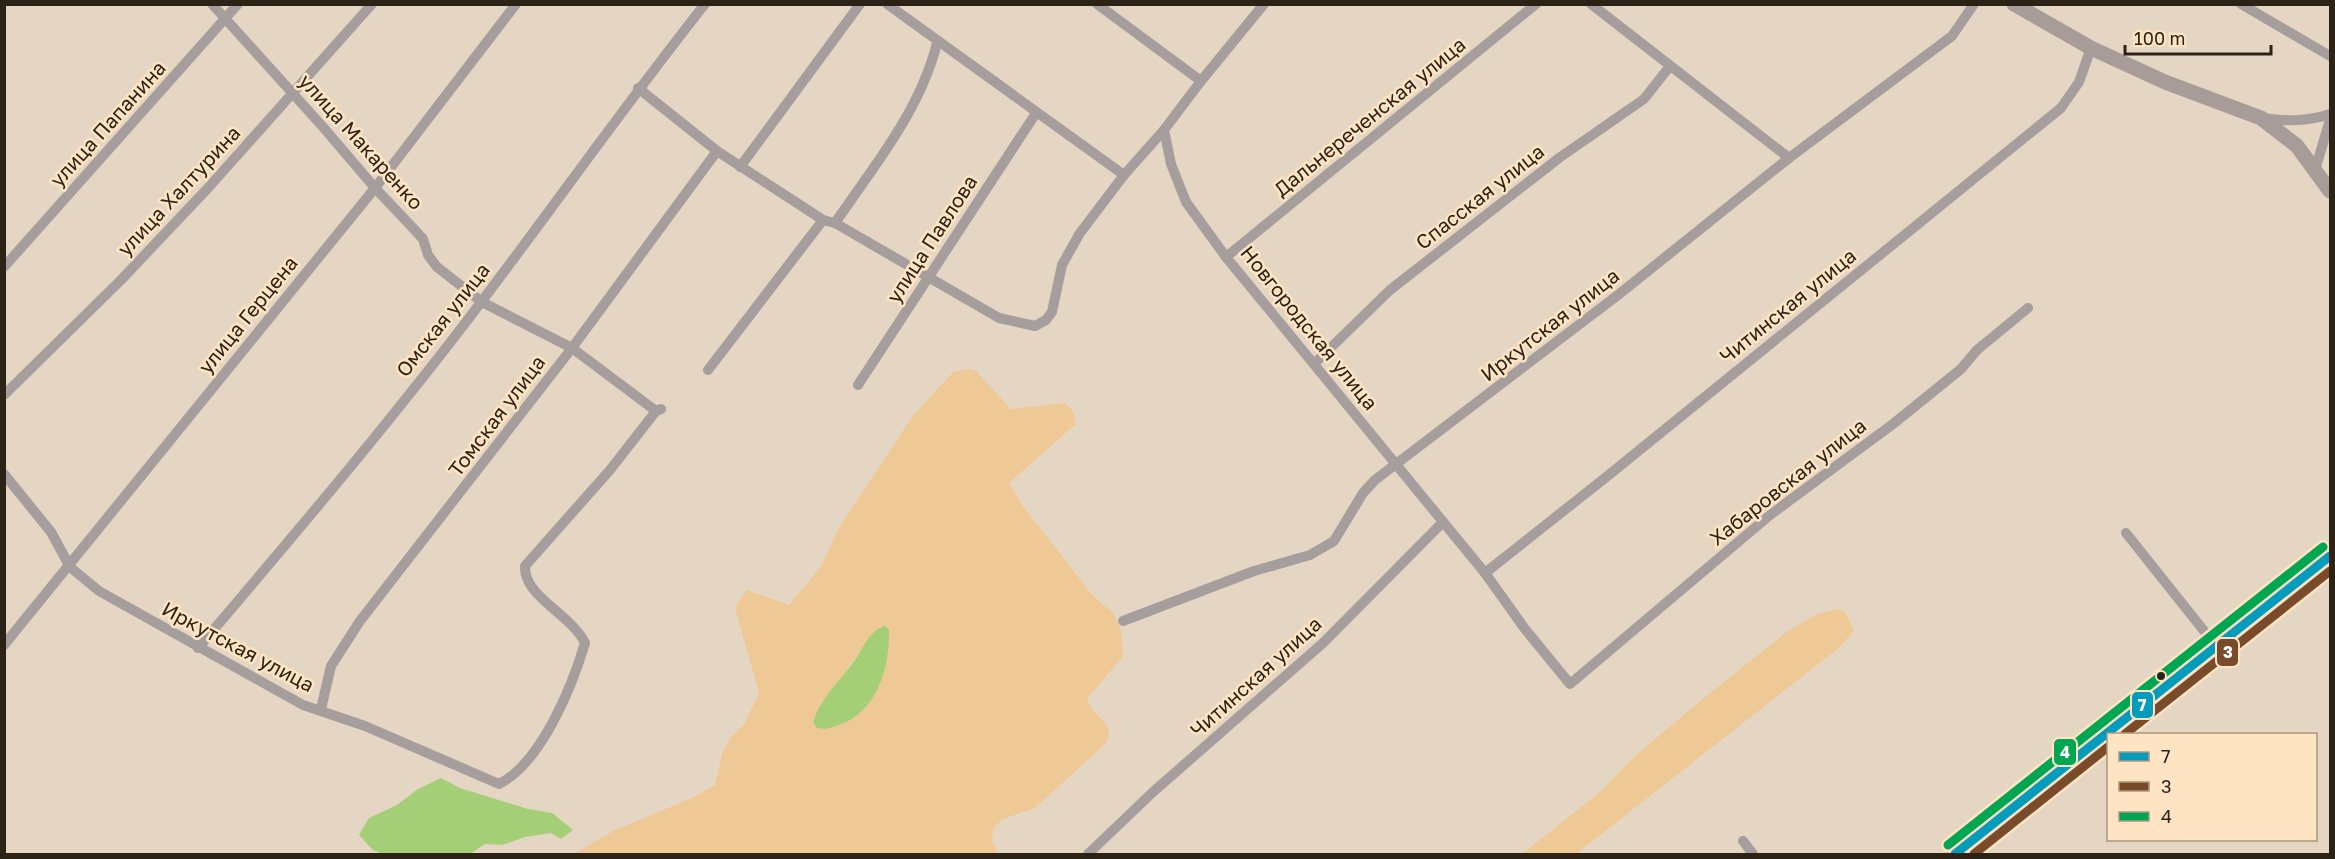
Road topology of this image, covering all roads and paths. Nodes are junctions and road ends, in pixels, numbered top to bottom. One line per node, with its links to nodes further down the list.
1 (212, 4): 15 (street, улица Макаренко)
2 (238, 4): 15 (street, улица Папанина)
3 (372, 4): 22 (street, улица Халтурина)
4 (516, 4): 33 (street, улица Герцена)
5 (705, 4): 21 (street, Омская улица)
6 (860, 4): 30 (street)
7 (1097, 4): 20 (street)
8 (1264, 4): 20 (street)
9 (1536, 4): 37 (street, Дальнереченская улица)
10 (1591, 4): 19 (street)
11 (1974, 4): 29 (street, Иркутская улица)
12 (2014, 4): 17 (main road)
13 (2241, 4): 18 (street)
14 (889, 5): 16 (street)
15 (226, 18): 22 (street, улица Макаренко); 38 (street, улица Папанина)
16 (937, 43): 23 (street); 36 (street)
17 (2091, 48): 25 (main road); 53 (street, Читинская улица)
18 (2331, 56)
19 (1670, 66): 29 (street); 43 (street, Спасская улица)
20 (1201, 81): 27 (street)
21 (638, 88): 28 (street); 40 (street, Омская улица)
22 (293, 93): 33 (street, улица Макаренко); 46 (street, улица Халтурина)
23 (1036, 113): 32 (street); 39 (street, улица Павлова)
24 (2331, 114): 25 (street)
25 (2261, 118): 31 (main road)
26 (2331, 120): 31 (street)
27 (1164, 130): 32 (street); 37 (street, Новгородская улица)
28 (717, 151): 30 (street); 42 (street, Томская улица)
29 (1789, 158): 47 (street, Иркутская улица)
30 (740, 166): 35 (street)
31 (2315, 170): 34 (main road)
32 (1124, 175): 39 (street)
33 (375, 188): 40 (street, улица Макаренко); 52 (street, улица Герцена)
34 (2331, 191)
35 (823, 220): 36 (street); 44 (street)
36 (835, 224): 39 (street)
37 (1226, 257): 43 (street, Новгородская улица)
38 (4, 267)
39 (927, 278): 45 (street, улица Павлова)
40 (482, 302): 42 (street, улица Макаренко); 57 (street, Омская улица)
41 (2028, 308): 58 (street, Хабаровская улица)
42 (572, 348): 59 (street, Томская улица); 62 (street, улица Макаренко)
43 (1315, 363): 47 (street, Новгородская улица)
44 (708, 370)
45 (858, 385)
46 (4, 395)
47 (1396, 463): 49 (street, Новгородская улица); 54 (street, Иркутская улица)
48 (4, 474): 52 (street)
49 (1443, 522): 53 (street, Новгородская улица); 64 (street, Читинская улица)
50 (2126, 533): 56 (street)
51 (2331, 556): 56 (main road)
52 (70, 567): 55 (street, улица Герцена); 57 (street, Иркутская улица)
53 (1485, 573): 58 (street, Новгородская улица)
54 (1123, 621)
55 (4, 645)
56 (2216, 646): 60 (main road)
57 (198, 648): 59 (street, Иркутская улица)
58 (1570, 684)
59 (321, 710): 62 (street, Иркутская улица)
60 (2107, 733)
61 (2107, 733): 66 (main road)
62 (499, 784)
63 (1743, 841): 65 (street)
64 (1088, 855)
65 (1753, 855)
66 (1955, 855)

